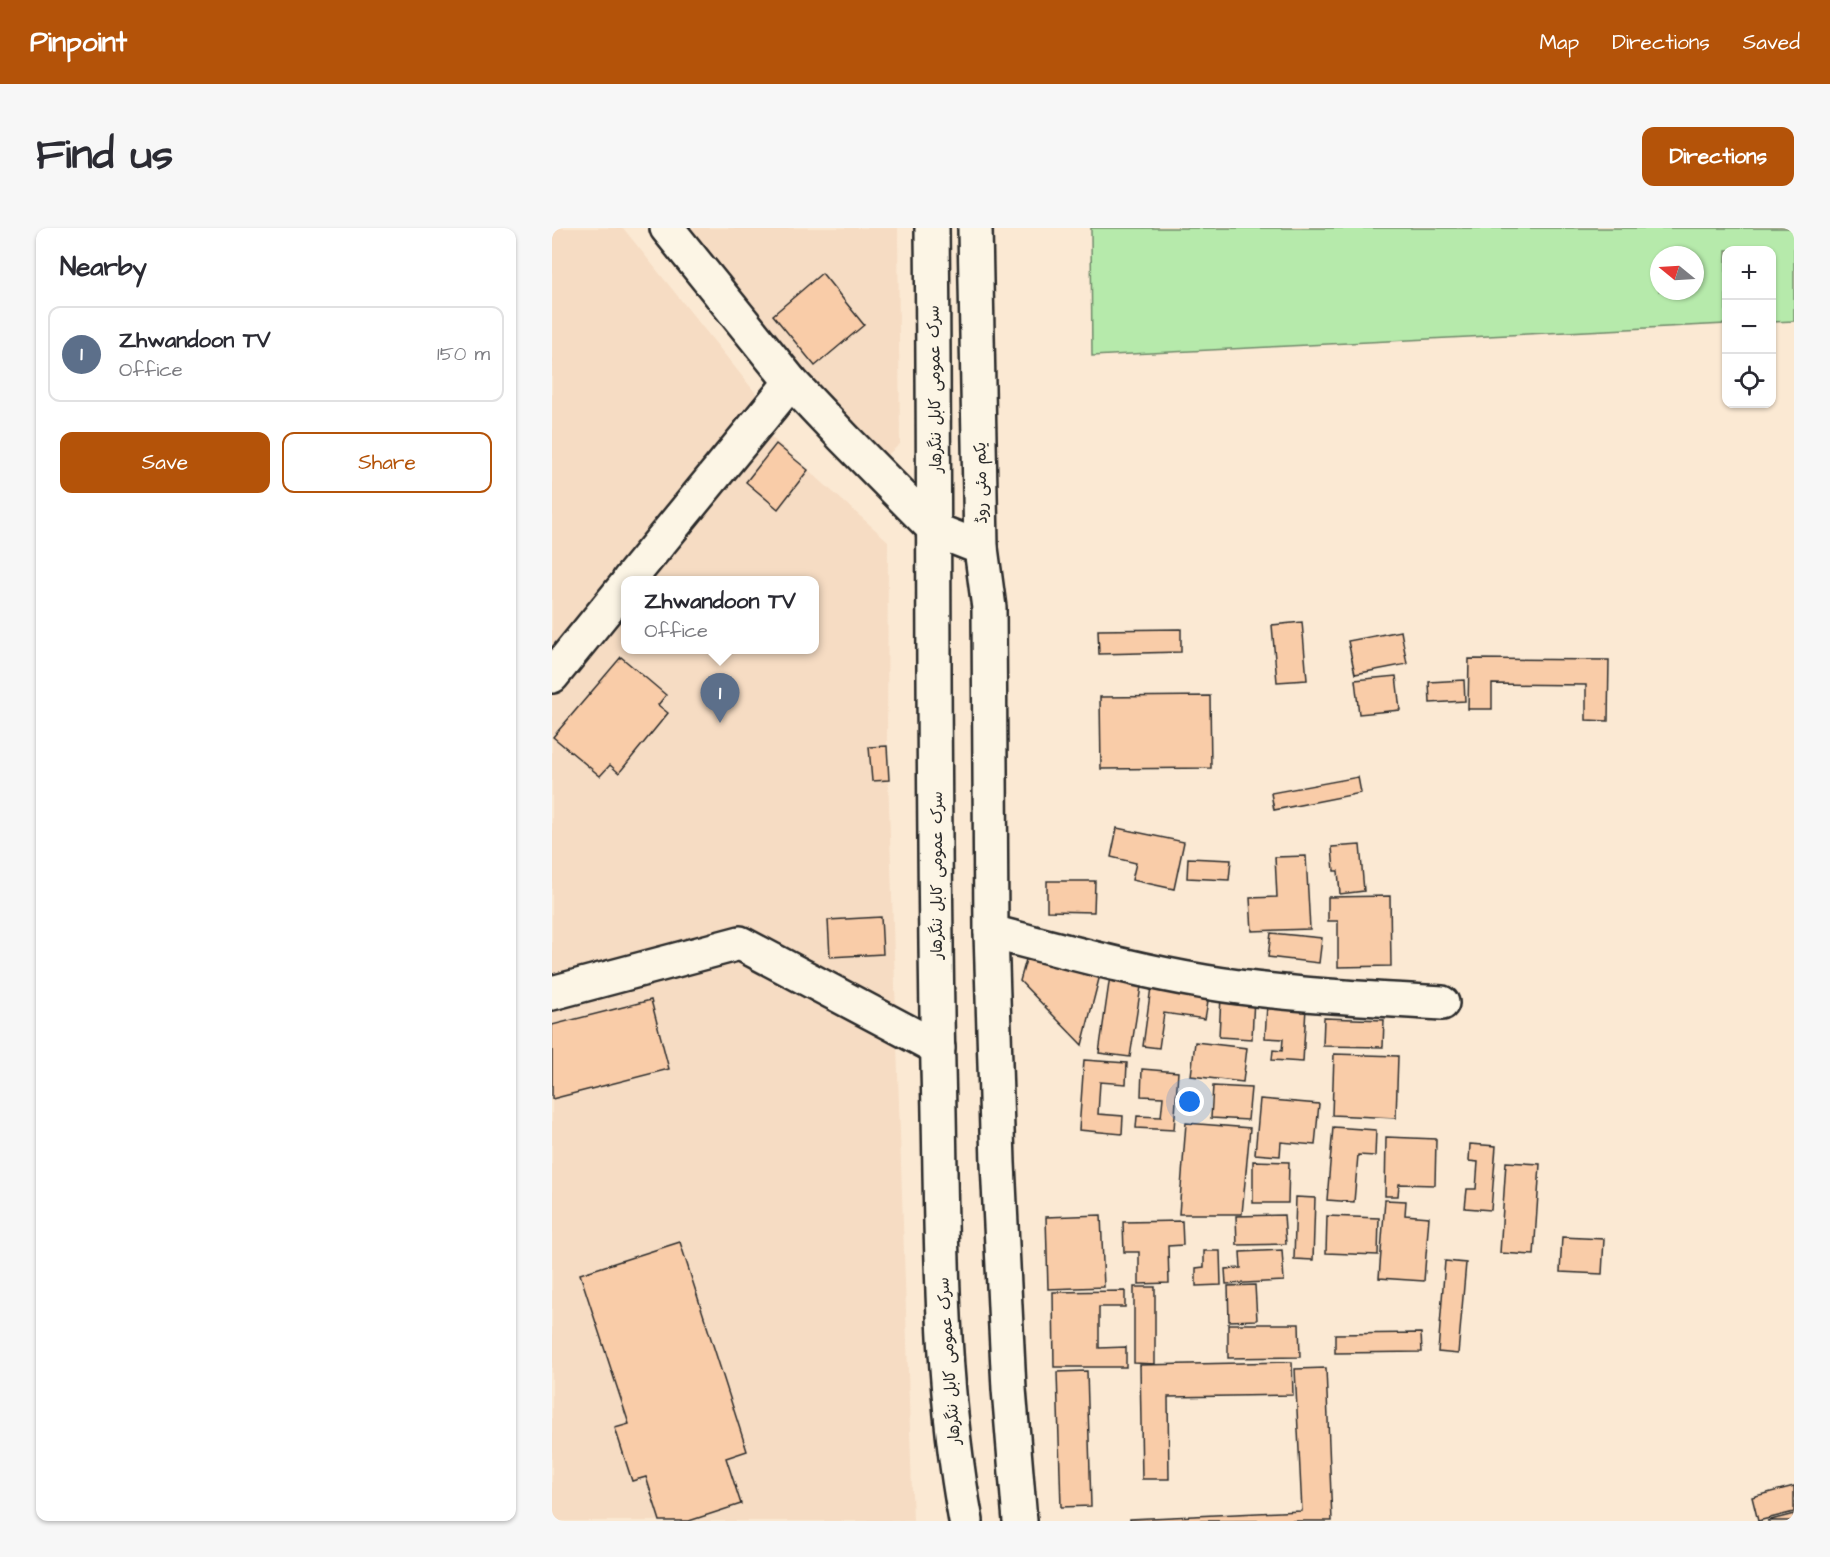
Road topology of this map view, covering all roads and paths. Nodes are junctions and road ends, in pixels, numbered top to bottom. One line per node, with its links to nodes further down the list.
1 (667, 228): 4 (main road)
2 (932, 228): 5 (main road, سرک عمومی کابل ننگرهار)
3 (975, 228): 6 (main road, یکم مئی روڈ)
4 (791, 382): 5 (main road); 7 (main road)
5 (935, 530): 6 (main road); 13 (main road, سرک عمومی کابل ننگرهار)
6 (981, 548): 10 (main road, یکم مئی روڈ)
7 (633, 576)
8 (621, 591): 9 (main road)
9 (552, 676)
10 (991, 932): 12 (main road); 15 (main road, یکم مئی روڈ)
11 (552, 993): 13 (main road)
12 (1442, 1003)
13 (938, 1048): 14 (main road, سرک عمومی کابل ننگرهار)
14 (966, 1521)
15 (1020, 1521)

